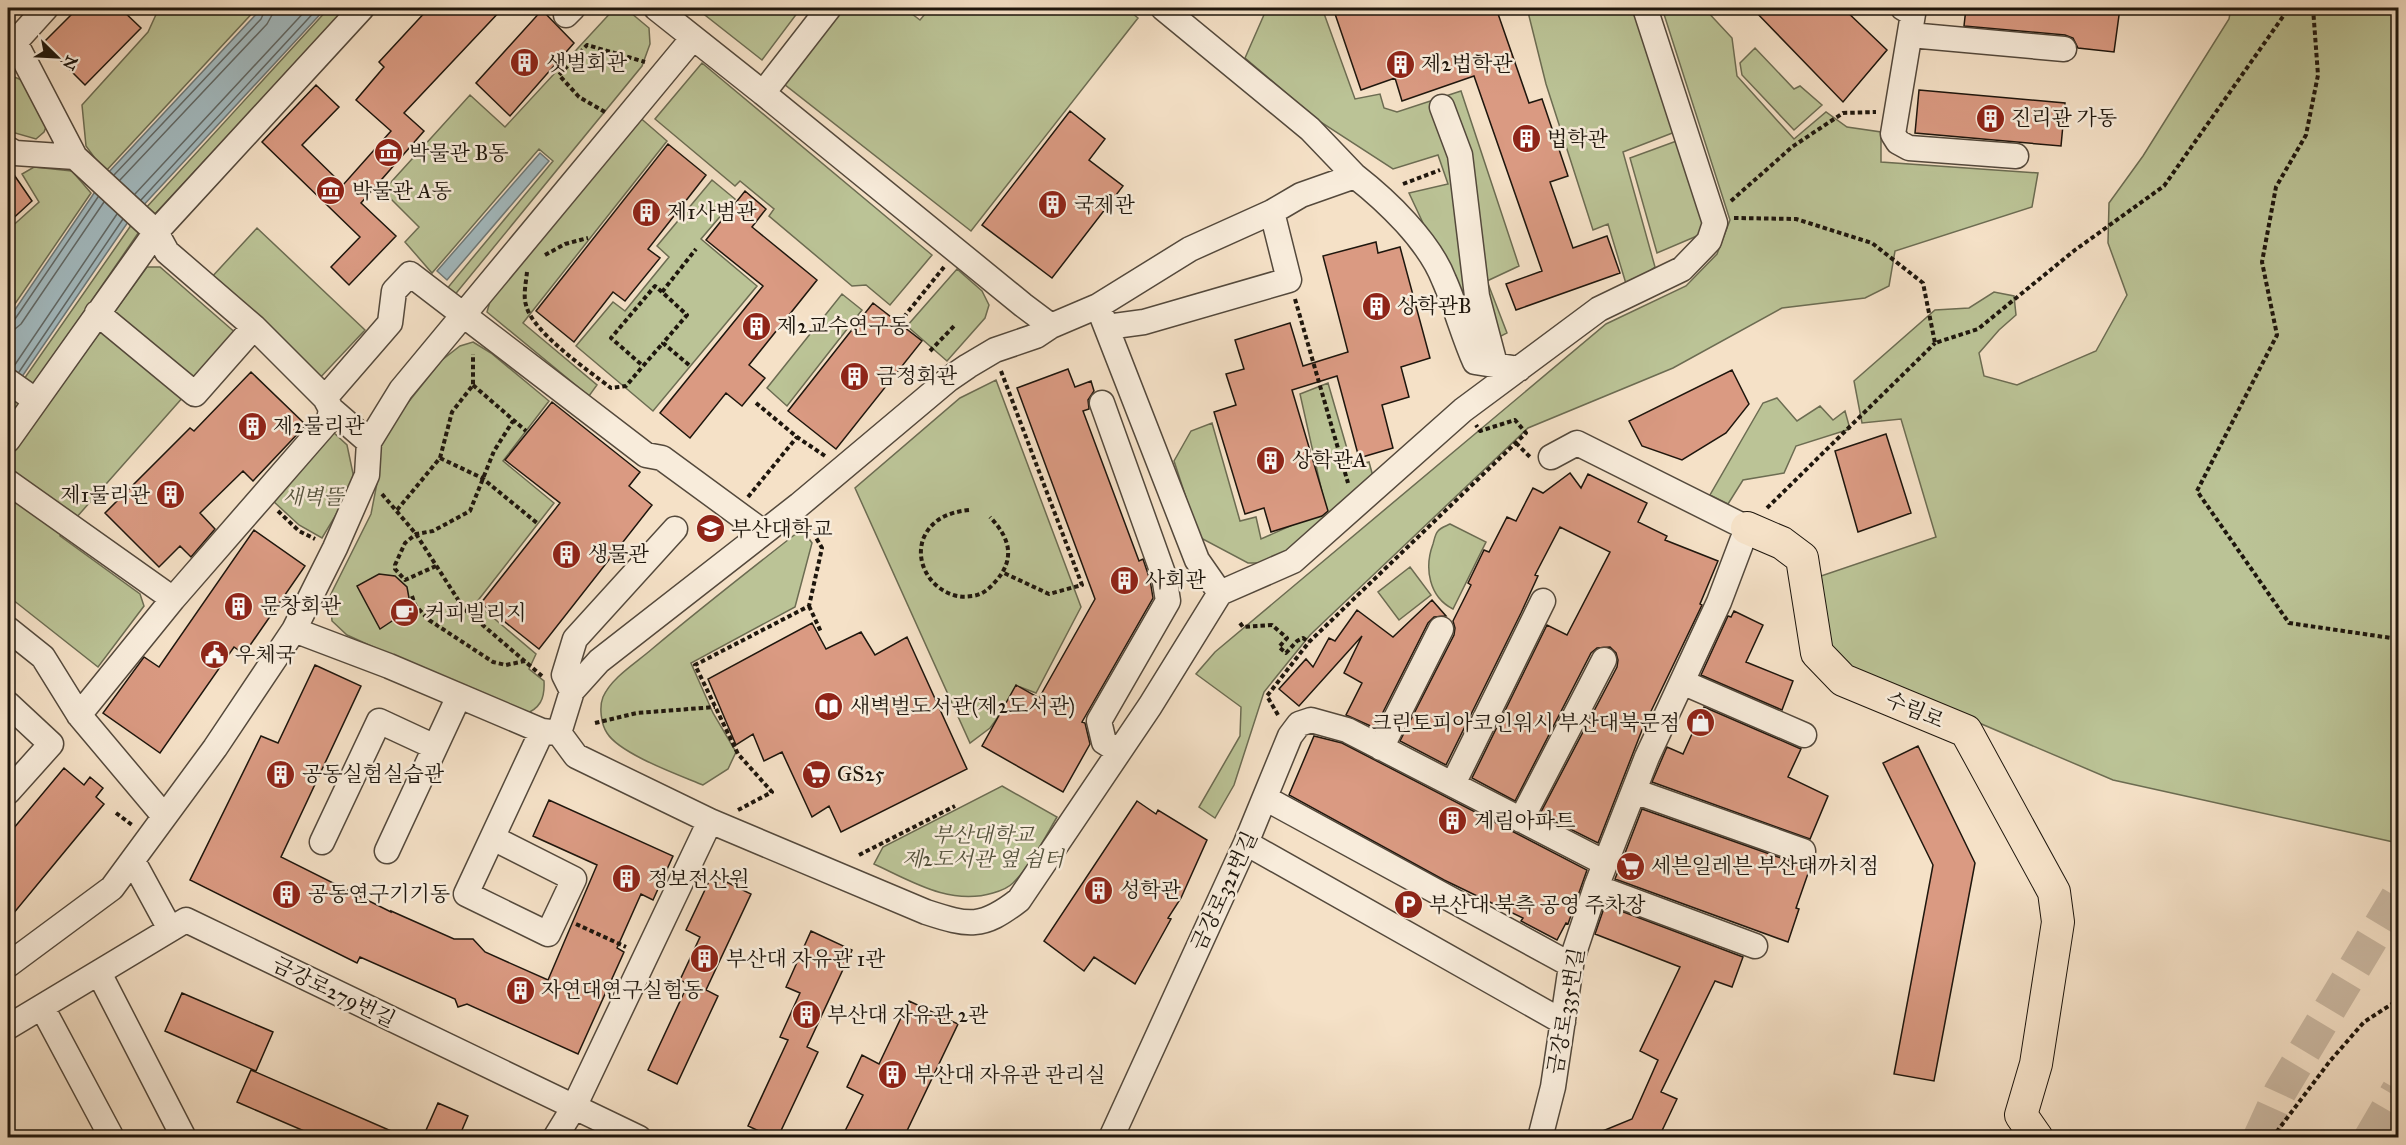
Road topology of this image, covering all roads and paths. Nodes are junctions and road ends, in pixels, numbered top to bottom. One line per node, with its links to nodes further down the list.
1 (46, 8): 11 (street)
2 (362, 8): 27 (street)
3 (656, 8): 10 (street)
4 (829, 8): 14 (street)
5 (1164, 8): 22 (street)
6 (1645, 8): 50 (street)
7 (2289, 8): 43 (path)
8 (2313, 8): 93 (path)
9 (1912, 16): 12 (street); 19 (street)
10 (693, 38): 14 (street); 36 (street)
11 (11, 46): 20 (street)
12 (2064, 49)
13 (649, 63): 17 (path)
14 (763, 93): 40 (street)
15 (1442, 107): 21 (street)
16 (1883, 112): 24 (path)
17 (608, 114)
18 (8, 149): 20 (street)
19 (2016, 156)
20 (75, 157): 27 (street)
21 (1461, 163): 23 (path); 46 (street)
22 (1355, 176): 25 (street); 46 (street)
23 (1403, 184)
24 (1731, 201)
25 (1272, 213): 33 (street); 37 (street)
26 (1724, 218): 43 (path)
27 (156, 232): 35 (street); 41 (street)
28 (588, 238): 30 (path)
29 (696, 249): 34 (path)
30 (541, 259)
31 (948, 261): 38 (path)
32 (534, 266): 48 (path)
33 (1289, 280): 37 (street); 67 (path)
34 (662, 292): 42 (path); 48 (path)
35 (97, 313): 41 (street); 52 (street)
36 (463, 314): 55 (street); 61 (street); 78 (street)
37 (1103, 317): 40 (street); 83 (street)
38 (899, 323)
39 (955, 325): 44 (path)
40 (1051, 326): 64 (street)
41 (254, 327): 55 (street)
42 (663, 343): 47 (path); 48 (path)
43 (1935, 343): 76 (path)
44 (930, 351)
45 (473, 354): 51 (path)
46 (1485, 363): 50 (street); 56 (street)
47 (689, 365)
48 (643, 366)
49 (1000, 368): 82 (path)
50 (1519, 369): 56 (street)
51 (473, 386): 57 (path); 63 (path)
52 (20, 390): 60 (street)
53 (756, 403): 59 (path)
54 (1102, 403): 110 (street)
55 (328, 404): 61 (street); 85 (street)
56 (1468, 415): 83 (street); 94 (path)
57 (513, 421): 58 (path); 65 (path)
58 (526, 431)
59 (797, 437): 64 (path); 68 (path)
60 (8, 440)
61 (369, 442): 91 (street)
62 (1551, 457): 76 (street, 수림로)
63 (440, 458): 65 (path); 71 (path)
64 (844, 468): 78 (street)
65 (482, 478): 75 (path); 79 (path)
66 (8, 482): 85 (street)
67 (1348, 483)
68 (746, 498)
69 (376, 501): 71 (path)
70 (275, 508): 80 (path)
71 (397, 510): 79 (path)
72 (969, 510): 82 (path)
73 (990, 518): 82 (path)
74 (806, 521): 87 (path)
75 (537, 523)
76 (1747, 528): 98 (street, 금강로335번길); 148 (main road, 수림로)
77 (675, 529): 99 (street)
78 (764, 532): 99 (street)
79 (416, 534): 81 (path); 81 (path)
80 (322, 542)
81 (436, 566): 96 (path)
82 (1004, 573)
83 (1220, 593): 110 (street)
84 (412, 596): 96 (path)
85 (173, 599): 103 (street)
86 (1543, 602): 111 (street)
87 (809, 606): 92 (path); 102 (path)
88 (1240, 623): 94 (path)
89 (8, 629): 103 (street)
90 (1441, 629): 109 (street)
91 (294, 630): 100 (street); 117 (street)
92 (821, 632)
93 (2398, 639)
94 (1309, 642): 107 (path)
95 (1604, 660): 119 (street)
96 (525, 662): 97 (path)
97 (546, 680)
98 (1682, 682): 106 (street); 112 (street, 금강로335번길)
99 (572, 691): 105 (street)
100 (459, 696): 105 (street); 108 (street)
101 (8, 704): 113 (street)
102 (715, 707): 104 (path); 118 (path)
103 (79, 715): 117 (street)
104 (595, 723)
105 (551, 732): 118 (street); 121 (street)
106 (1804, 735)
107 (1290, 736): 109 (street); 114 (street, 금강로321번길)
108 (435, 747): 122 (street); 124 (street)
109 (1381, 748): 111 (street)
110 (1118, 751): 118 (street)
111 (1453, 784): 119 (street)
112 (1634, 791): 125 (street); 128 (street, 금강로335번길)
113 (8, 792)
114 (1265, 798): 123 (street, 금강로321번길); 135 (street)
115 (955, 806): 126 (path)
116 (116, 813): 120 (path)
117 (164, 816): 127 (street)
118 (721, 817): 141 (street)
119 (1521, 820): 128 (street)
120 (132, 825)
121 (493, 838): 130 (street); 130 (street)
122 (322, 842)
123 (1246, 843): 139 (street); 146 (street, 금강로321번길)
124 (387, 851)
125 (1803, 851)
126 (859, 855)
127 (133, 861): 131 (street); 134 (street)
128 (1605, 863): 129 (street, 금강로335번길)
129 (1596, 886): 132 (street); 135 (street, 금강로335번길)
130 (556, 916): 133 (path)
131 (170, 929): 136 (street, 금강로279번길); 141 (street, 금강로279번길)
132 (1755, 946)
133 (633, 950)
134 (8, 965)
135 (1571, 965): 139 (street, 금강로335번길)
136 (99, 973): 138 (street, 금강로279번길); 143 (street)
137 (2398, 1000): 149 (path)
138 (42, 1007): 140 (street, 금강로279번길); 142 (street)
139 (1563, 1022): 147 (street, 금강로335번길)
140 (8, 1027)
141 (574, 1107): 144 (street); 145 (street, 금강로279번길)
142 (112, 1137)
143 (184, 1137)
144 (555, 1137)
145 (639, 1137)
146 (1111, 1137)
147 (1540, 1137)
148 (2037, 1137)
149 (2272, 1137)

